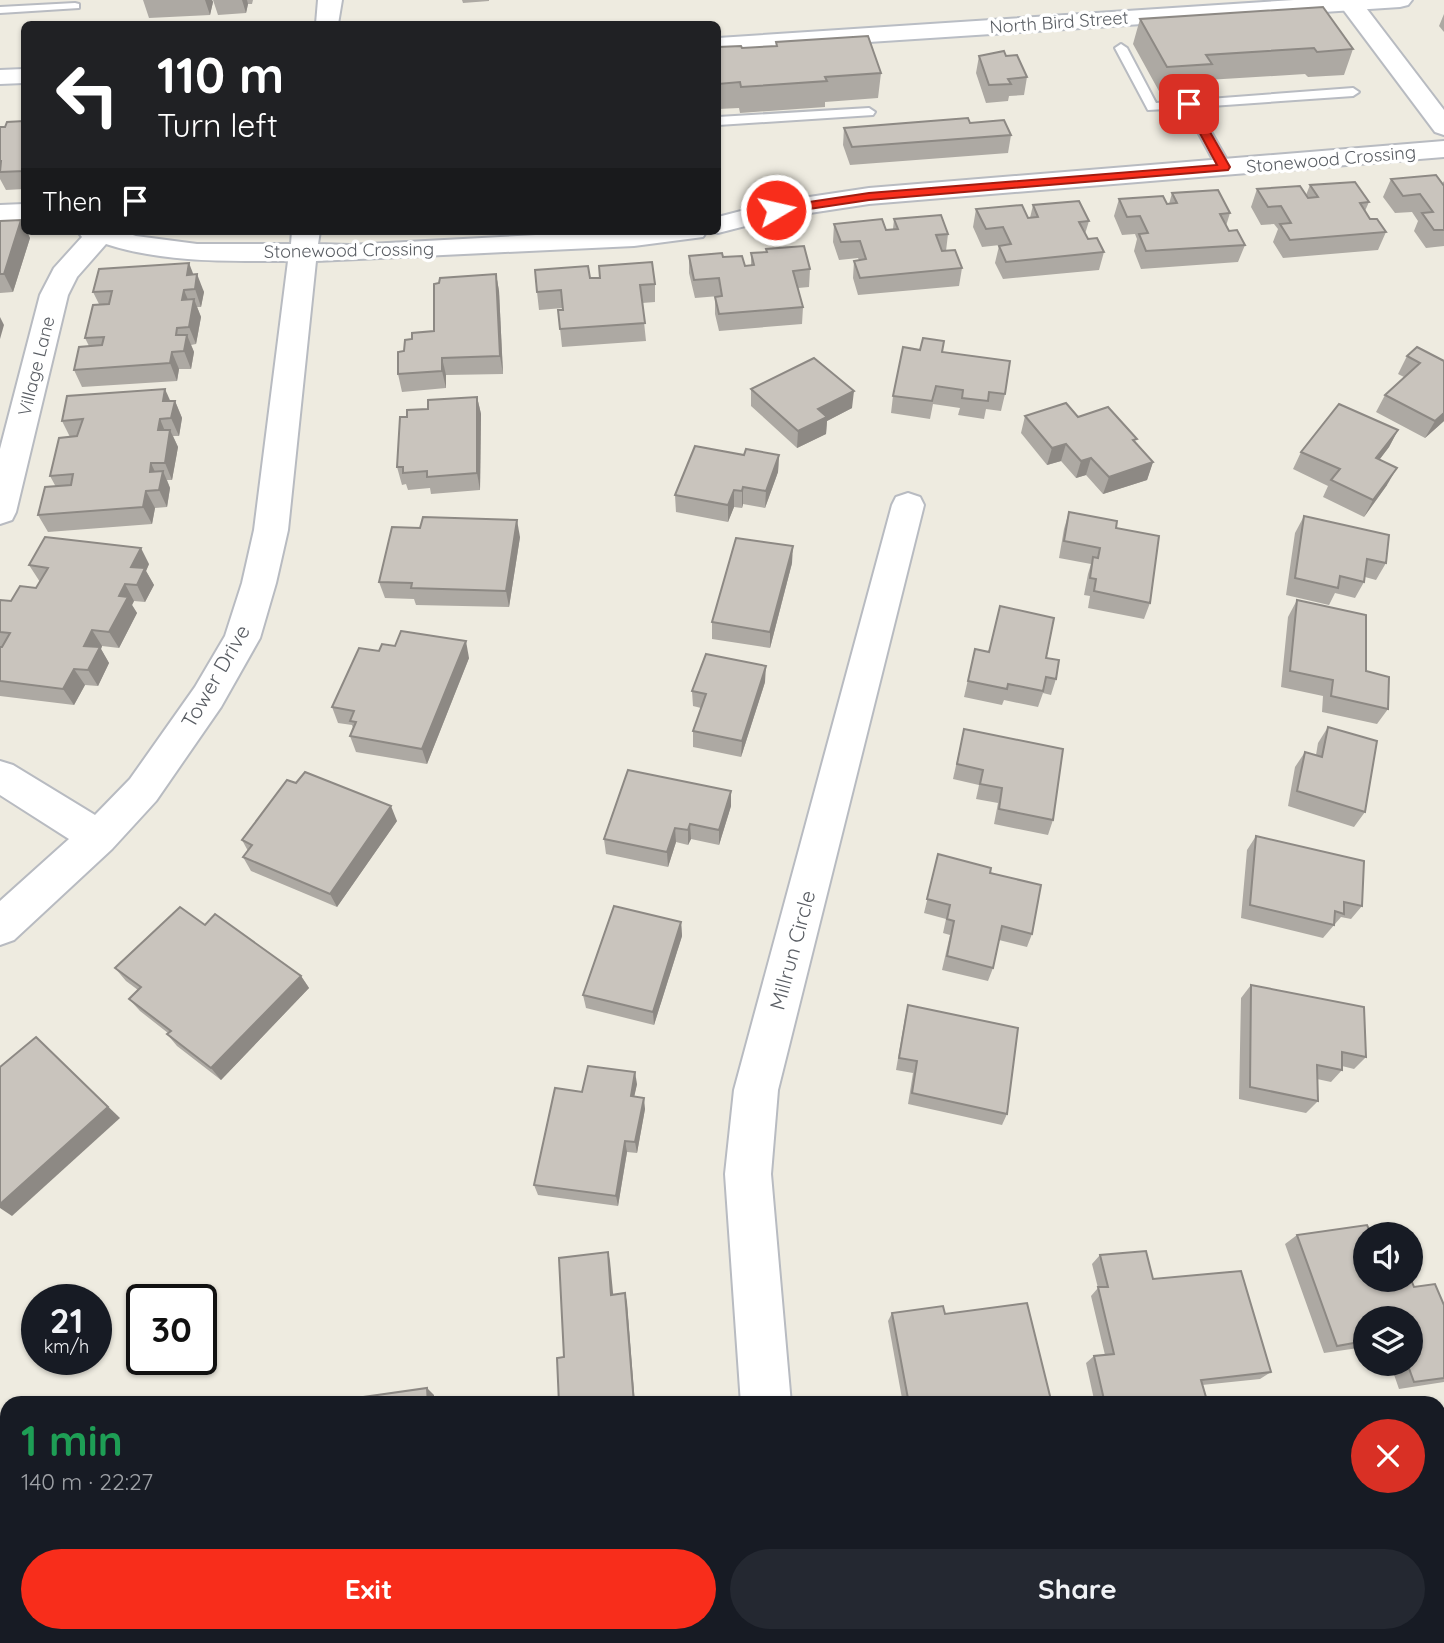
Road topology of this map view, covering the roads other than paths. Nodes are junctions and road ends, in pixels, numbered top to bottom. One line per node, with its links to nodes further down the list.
1 (330, 0): 8 (street)
2 (1086, 0): 9 (street, North Bird Street)
3 (1400, 0): 4 (street, North Bird Street)
4 (1348, 1): 10 (street, North Bird Street); 20 (street)
5 (76, 3): 6 (lane); 7 (lane)
6 (0, 10)
7 (68, 21)
8 (327, 21)
9 (721, 23)
10 (721, 45)
11 (1121, 48): 17 (lane)
12 (21, 58): 13 (street)
13 (0, 59)
14 (21, 76): 15 (street)
15 (0, 77)
16 (1353, 92): 17 (lane)
17 (1189, 104): 22 (lane)
18 (869, 112): 19 (lane)
19 (721, 121)
20 (1444, 127)
21 (1444, 149): 22 (street, Stonewood Crossing)
22 (1224, 167): 25 (street, Stonewood Crossing)
23 (21, 212): 24 (street)
24 (0, 213)
25 (721, 222)
26 (93, 235): 31 (street, Village Lane)
27 (102, 235): 29 (street, Stonewood Crossing)
28 (664, 235): 29 (street, Stonewood Crossing)
29 (305, 242): 33 (street, Tower Drive)
30 (908, 505): 35 (street, Millrun Circle)
31 (0, 512)
32 (0, 776): 33 (street)
33 (98, 837): 34 (street, Tower Drive)
34 (0, 927)
35 (765, 1396)

